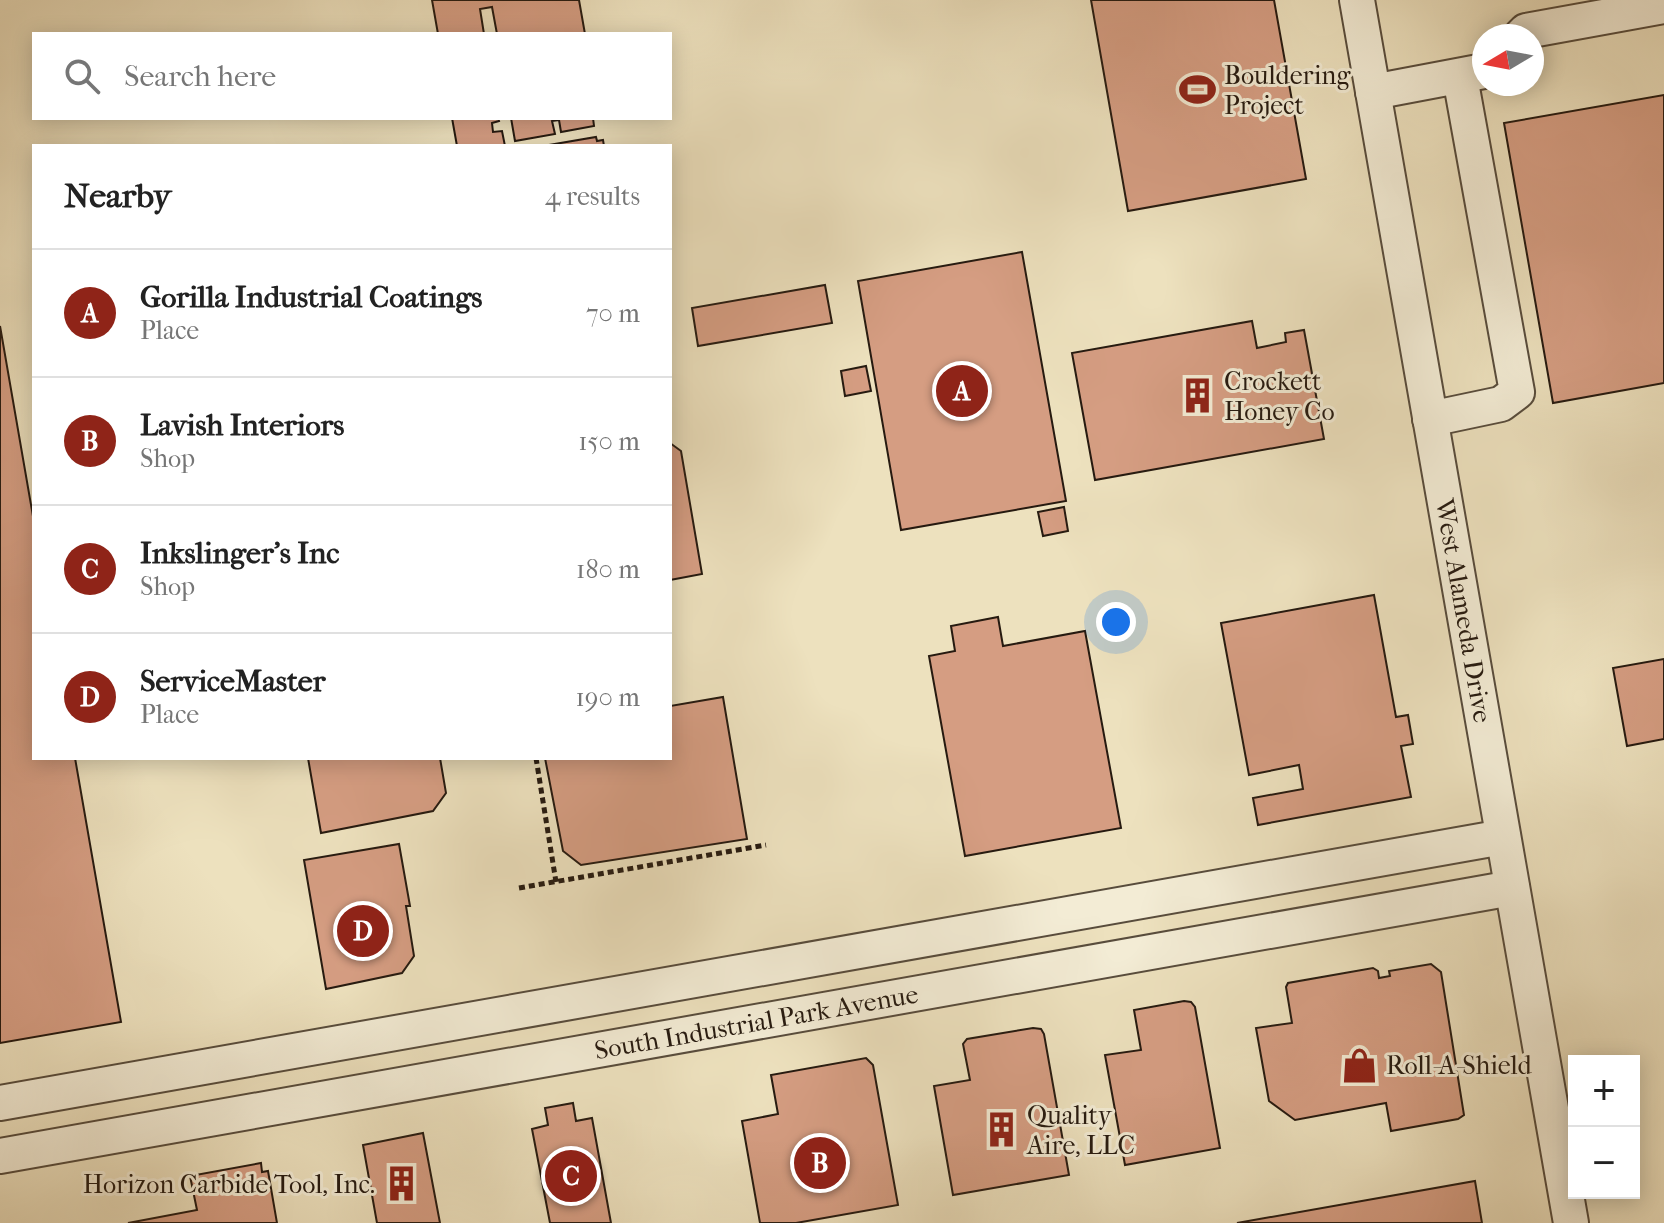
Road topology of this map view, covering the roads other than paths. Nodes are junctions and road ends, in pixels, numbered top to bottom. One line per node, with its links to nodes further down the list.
1 (1357, 0): 5 (street, West Alameda Drive)
2 (1664, 6): 3 (street)
3 (1544, 28)
4 (1472, 74): 5 (street)
5 (1373, 92): 7 (street, West Alameda Drive)
6 (1475, 96): 7 (street)
7 (1430, 419): 8 (street, West Alameda Drive)
8 (1503, 837): 9 (street, West Alameda Drive); 10 (street, South Industrial Park Avenue)
9 (1512, 888): 11 (street, South Industrial Park Avenue); 12 (street, West Alameda Drive)
10 (0, 1103)
11 (0, 1156)
12 (1571, 1223)

